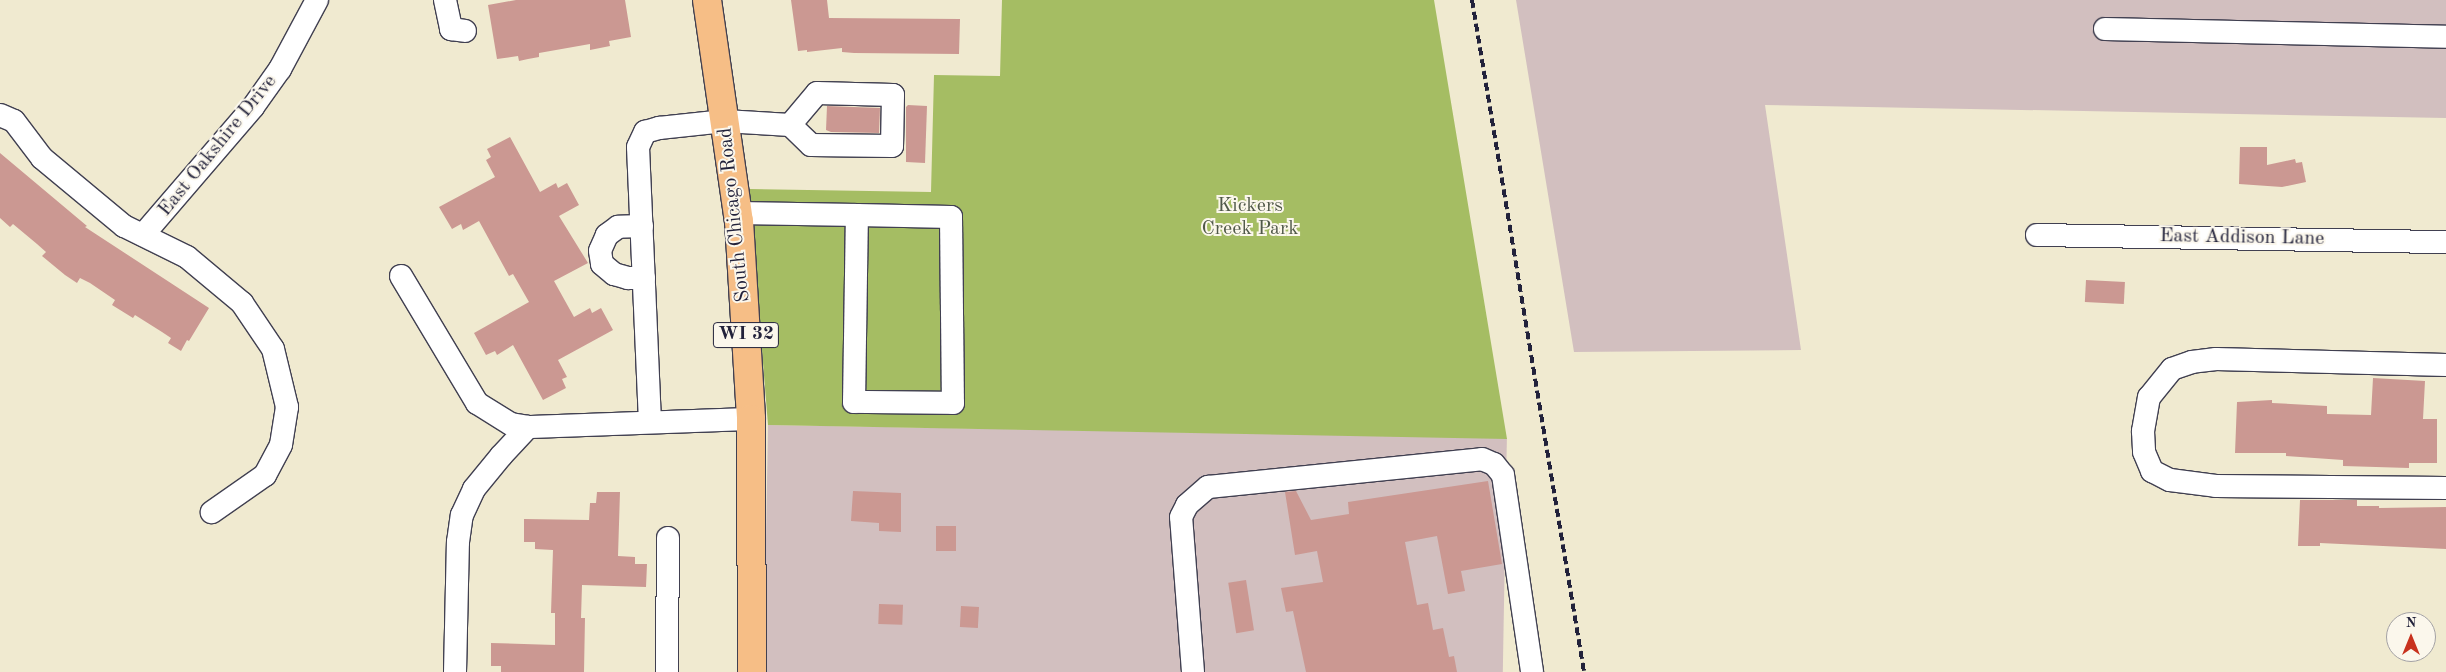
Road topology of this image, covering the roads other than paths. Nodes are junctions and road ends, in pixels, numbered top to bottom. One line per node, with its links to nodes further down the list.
1 (317, 0): 14 (street, East Oakshire Drive)
2 (445, 0): 5 (street)
3 (707, 0): 8 (main road, South Chicago Road / WI 32)
4 (2105, 29): 6 (street)
5 (465, 31)
6 (2446, 37)
7 (0, 115): 14 (street)
8 (725, 121): 9 (street); 10 (main road, South Chicago Road / WI 32); 12 (street)
9 (790, 125)
10 (738, 213): 11 (street); 19 (main road, South Chicago Road / WI 32)
11 (857, 215): 11 (street)
12 (642, 226): 17 (street); 17 (street)
13 (2037, 234): 15 (street, East Addison Lane)
14 (142, 235): 23 (street)
15 (2446, 242)
16 (401, 276): 21 (street)
17 (644, 278): 20 (street)
18 (2446, 365): 22 (street)
19 (752, 419): 20 (street); 27 (main road, South Chicago Road / WI 32)
20 (650, 422): 21 (street)
21 (528, 427): 25 (street)
22 (2446, 488)
23 (212, 512)
24 (668, 538): 26 (street)
25 (455, 672)
26 (667, 672)
27 (752, 672)
28 (1194, 672): 29 (street)
29 (1532, 672)

